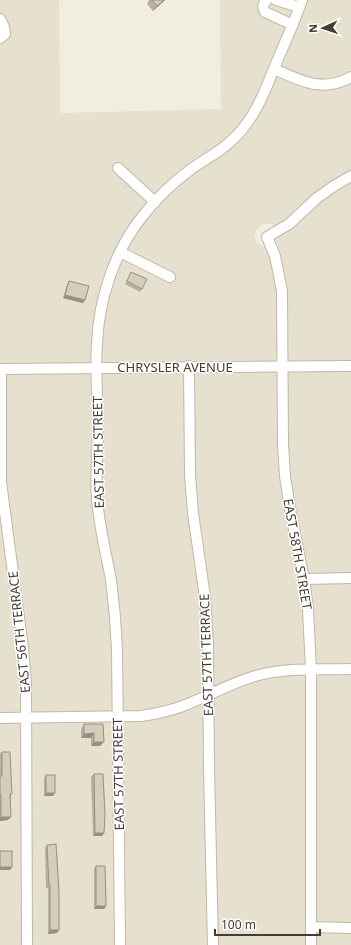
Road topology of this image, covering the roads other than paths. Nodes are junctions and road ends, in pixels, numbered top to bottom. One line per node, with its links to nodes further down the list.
1 (267, 0): 5 (street)
2 (276, 0): 3 (street)
3 (300, 4): 5 (street)
4 (0, 20): 6 (street)
5 (293, 24): 7 (street)
6 (0, 38)
7 (274, 69): 8 (street); 11 (street, EAST 57TH STREET)
8 (351, 78)
9 (118, 168): 11 (street)
10 (351, 176): 15 (street, EAST 58TH STREET)
11 (154, 202): 12 (street, EAST 57TH STREET)
12 (120, 252): 13 (street); 17 (street, EAST 57TH STREET)
13 (170, 277)
14 (188, 366): 15 (street, CHRYSLER AVENUE); 17 (street, CHRYSLER AVENUE); 23 (street, EAST 57TH TERRACE)
15 (282, 366): 16 (street, CHRYSLER AVENUE); 20 (street, EAST 58TH STREET)
16 (351, 366)
17 (97, 367): 18 (street, CHRYSLER AVENUE); 24 (street, EAST 57TH STREET)
18 (0, 369): 26 (street, EAST 56TH TERRACE)
19 (351, 578): 20 (street)
20 (304, 579): 22 (street, EAST 58TH STREET)
21 (351, 669): 22 (street)
22 (311, 670): 23 (street); 27 (street, EAST 58TH STREET)
23 (208, 695): 24 (street); 31 (street, EAST 57TH TERRACE)
24 (117, 716): 26 (street); 30 (street, EAST 57TH STREET)
25 (0, 718): 26 (street)
26 (26, 718): 29 (street, EAST 56TH TERRACE)
27 (311, 928): 28 (street); 32 (street, EAST 58TH STREET)
28 (351, 928)
29 (27, 945)
30 (120, 945)
31 (213, 945)
32 (311, 945)

